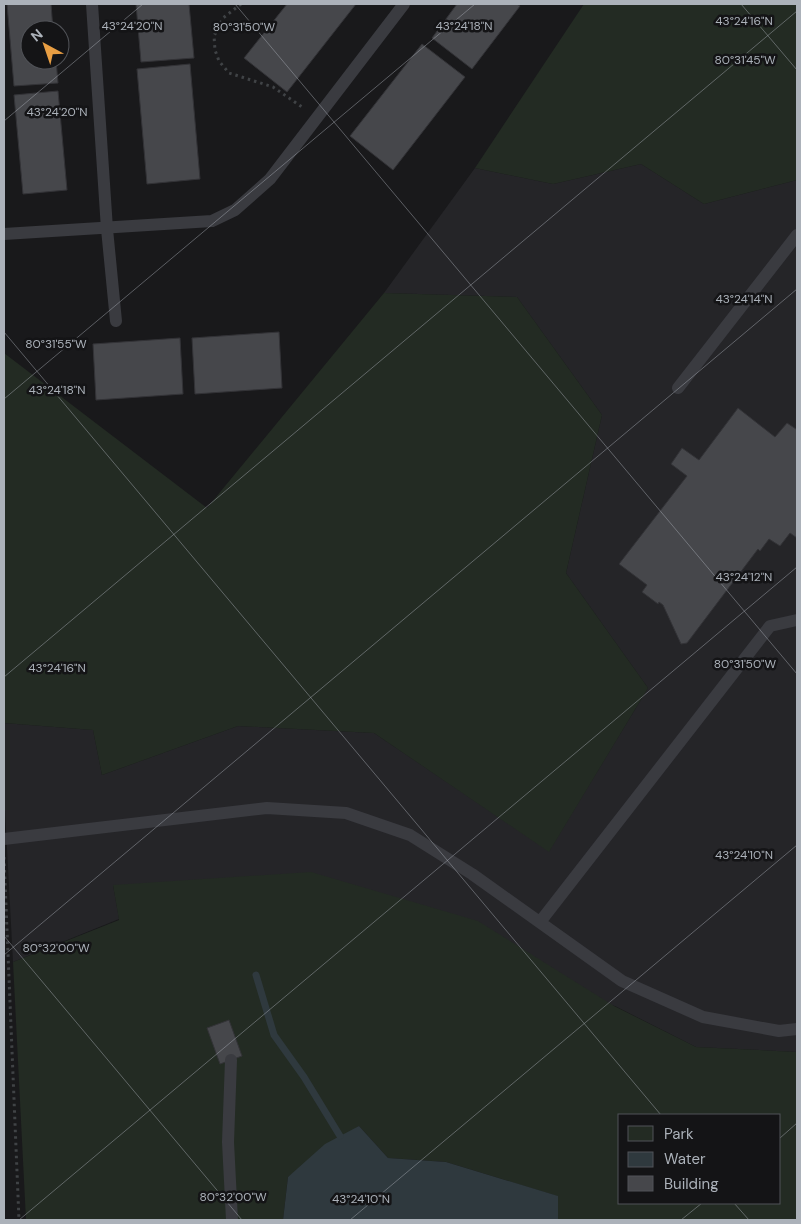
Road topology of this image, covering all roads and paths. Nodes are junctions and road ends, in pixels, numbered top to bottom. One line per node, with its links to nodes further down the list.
1 (92, 4): 5 (lane)
2 (242, 4): 4 (path)
3 (404, 4): 4 (lane)
4 (317, 118): 5 (lane)
5 (107, 228): 6 (lane); 8 (lane)
6 (4, 234)
7 (797, 235): 9 (lane)
8 (116, 321)
9 (678, 388)
10 (797, 620): 14 (lane)
11 (4, 839): 14 (lane)
12 (4, 857): 13 (path)
13 (5, 878): 17 (path)
14 (540, 922): 15 (lane)
15 (797, 1029)
16 (231, 1060): 18 (lane)
17 (19, 1220)
18 (232, 1220)

